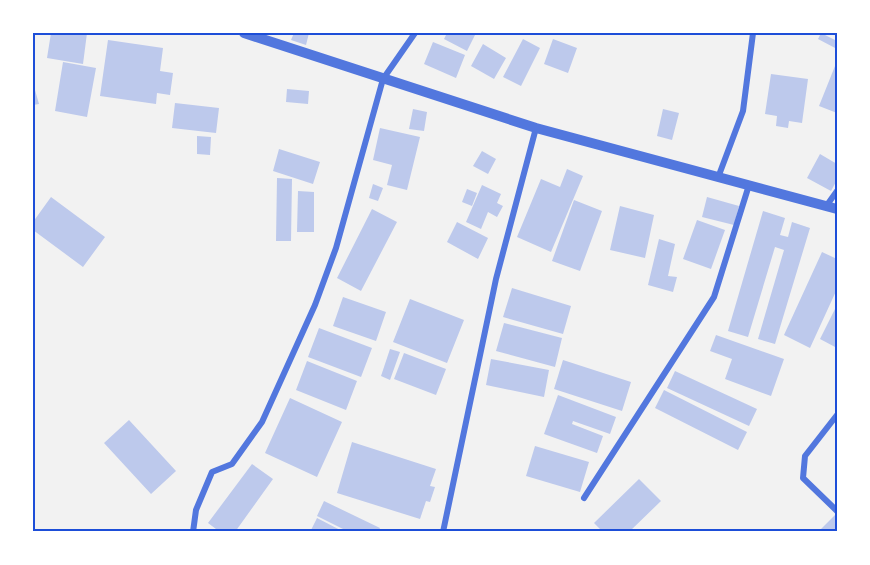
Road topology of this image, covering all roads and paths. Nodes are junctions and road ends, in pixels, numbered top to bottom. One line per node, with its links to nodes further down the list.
1 (244, 33): 4 (street)
2 (416, 33): 4 (street)
3 (753, 33): 6 (street)
4 (382, 79): 5 (street); 13 (street)
5 (536, 128): 6 (street); 14 (street)
6 (719, 175): 7 (street)
7 (749, 185): 9 (street); 11 (street)
8 (837, 191): 9 (street)
9 (832, 207)
10 (837, 415): 12 (street)
11 (584, 498)
12 (837, 511)
13 (193, 532)
14 (443, 532)

